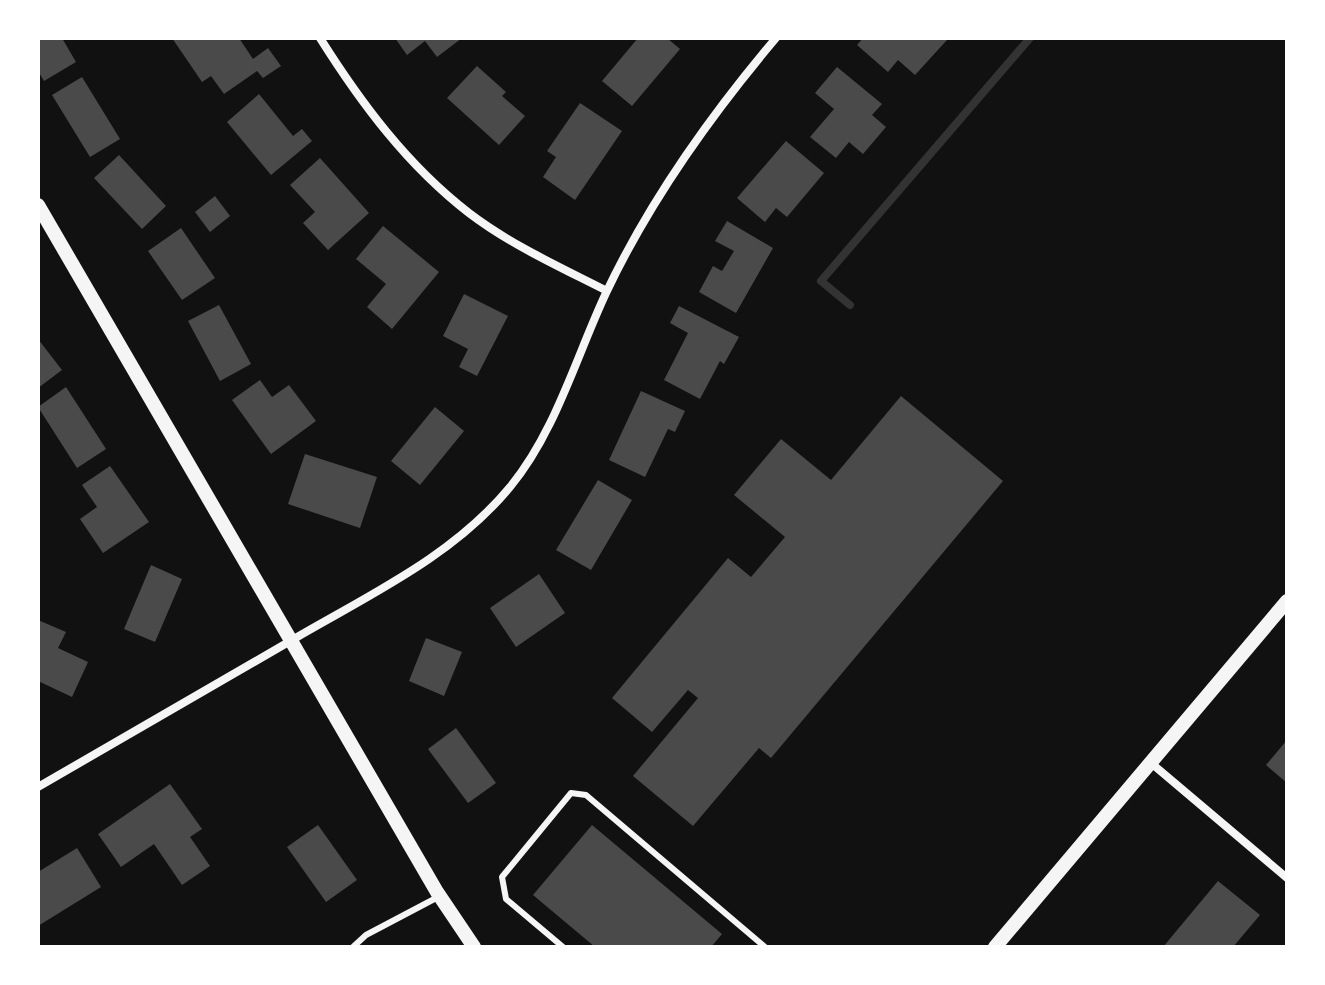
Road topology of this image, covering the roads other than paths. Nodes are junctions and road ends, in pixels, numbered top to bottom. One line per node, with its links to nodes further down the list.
1 (320, 38): 4 (street)
2 (776, 38): 4 (street)
3 (38, 205): 6 (street)
4 (607, 291): 6 (street)
5 (1287, 601): 7 (street)
6 (291, 641): 8 (street); 10 (street)
7 (1151, 763): 9 (street); 15 (street)
8 (38, 787)
9 (1287, 878)
10 (440, 896): 11 (lane); 12 (street)
11 (353, 947)
12 (474, 947)
13 (563, 947): 14 (lane)
14 (765, 947)
15 (995, 947)

